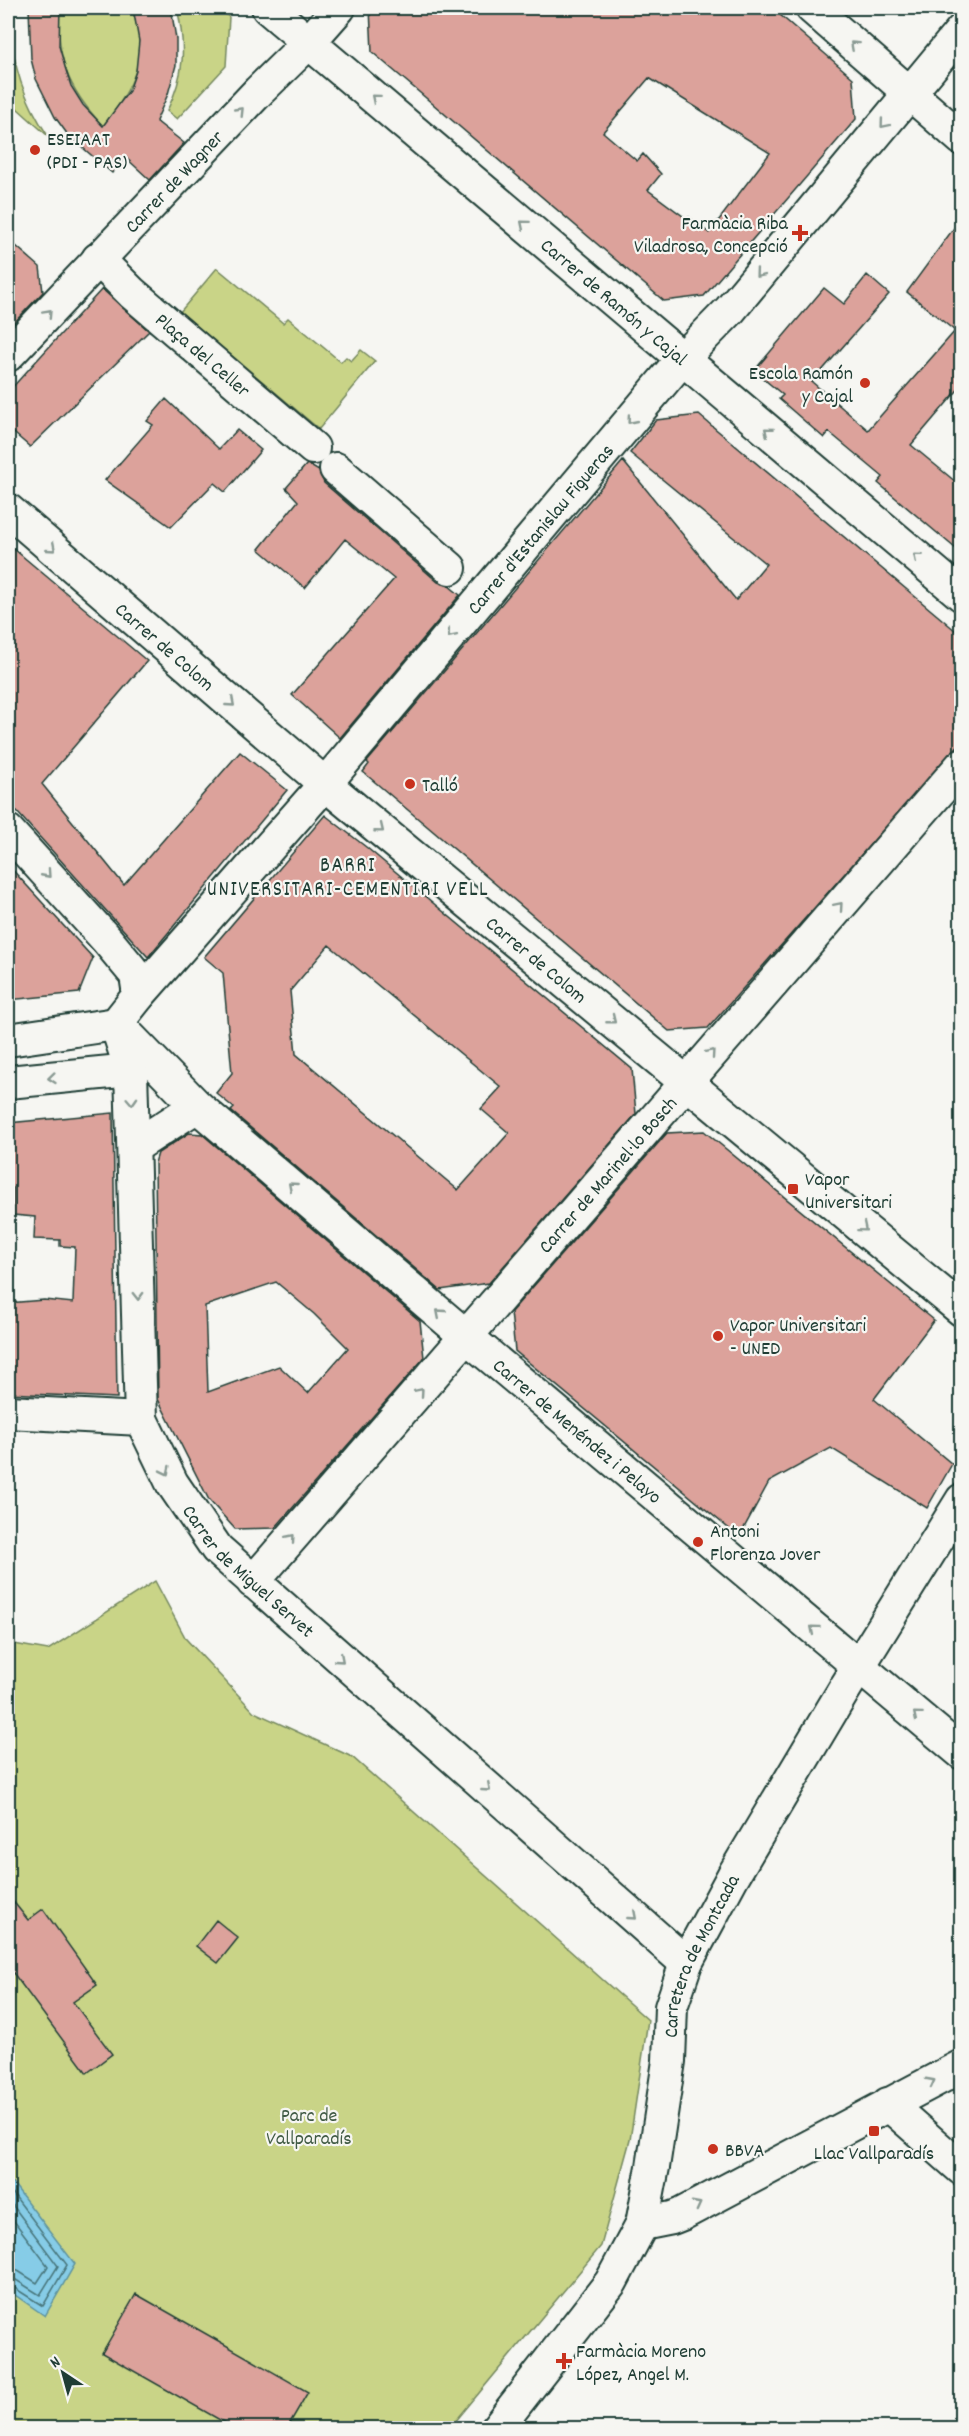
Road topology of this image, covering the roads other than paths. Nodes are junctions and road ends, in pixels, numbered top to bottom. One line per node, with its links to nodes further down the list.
1 (268, 8): 5 (street, Carrer de Ramón y Cajal)
2 (339, 8): 5 (street, Carrer de Wagner)
3 (812, 8): 6 (street, one-way to 3)
4 (962, 30): 6 (street, Carrer d'Estanislau Figueras)
5 (309, 42): 8 (street, Carrer de Wagner, one-way to 5); 10 (street, Carrer de Ramón y Cajal, one-way to 5)
6 (909, 94): 7 (street); 10 (street, Carrer d'Estanislau Figueras, one-way to 10)
7 (962, 139)
8 (98, 259): 9 (street, Carrer de Wagner, one-way to 8); 11 (street, Plaça del Celler)
9 (8, 355)
10 (683, 358): 14 (street, Carrer d'Estanislau Figueras, one-way to 14); 15 (street, Carrer de Ramón y Cajal, one-way to 10)
11 (313, 448)
12 (336, 469): 14 (street)
13 (8, 510): 17 (street, Carrer de Colom, one-way to 17)
14 (465, 581): 17 (street, Carrer d'Estanislau Figueras, one-way to 17)
15 (962, 595)
16 (962, 765): 23 (street, Carrer de Marinel·lo Bosch, one-way to 16)
17 (325, 784): 19 (street, Carrer d'Estanislau Figueras); 23 (street, Carrer de Colom, one-way to 23)
18 (8, 831): 19 (street, one-way to 19)
19 (139, 995): 20 (street, Carrer d'Estanislau Figueras)
20 (116, 1024): 21 (street); 22 (street, Carrer de Miguel Servet); 25 (street, Carrer de Menéndez i Pelayo)
21 (8, 1040)
22 (131, 1070): 24 (street, one-way to 24); 26 (street, Carrer de Miguel Servet, one-way to 26)
23 (687, 1081): 27 (street, Carrer de Colom, one-way to 27); 28 (street, Carrer de Marinel·lo Bosch)
24 (8, 1082)
25 (198, 1106): 26 (street); 28 (street, Carrer de Menéndez i Pelayo, one-way to 25)
26 (134, 1147): 30 (street, Carrer de Miguel Servet, one-way to 30)
27 (962, 1310)
28 (467, 1337): 32 (street, Carrer de Marinel·lo Bosch, one-way to 28); 33 (street, Carrer de Menéndez i Pelayo, one-way to 28)
29 (8, 1412): 30 (street)
30 (141, 1419): 32 (street, Carrer de Miguel Servet, one-way to 32)
31 (962, 1500): 33 (street, Carretera de Montcada)
32 (253, 1582): 35 (street, Carrer de Miguel Servet, one-way to 35)
33 (858, 1666): 34 (street, Carrer de Menéndez i Pelayo, one-way to 33); 35 (street, Carretera de Montcada)
34 (962, 1753)
35 (686, 1963): 39 (street, Carretera de Montcada)
36 (962, 2066): 37 (street, one-way to 36)
37 (888, 2104): 38 (street); 39 (street, one-way to 37)
38 (962, 2169)
39 (642, 2224): 40 (street, Carretera de Montcada)
40 (497, 2428)

